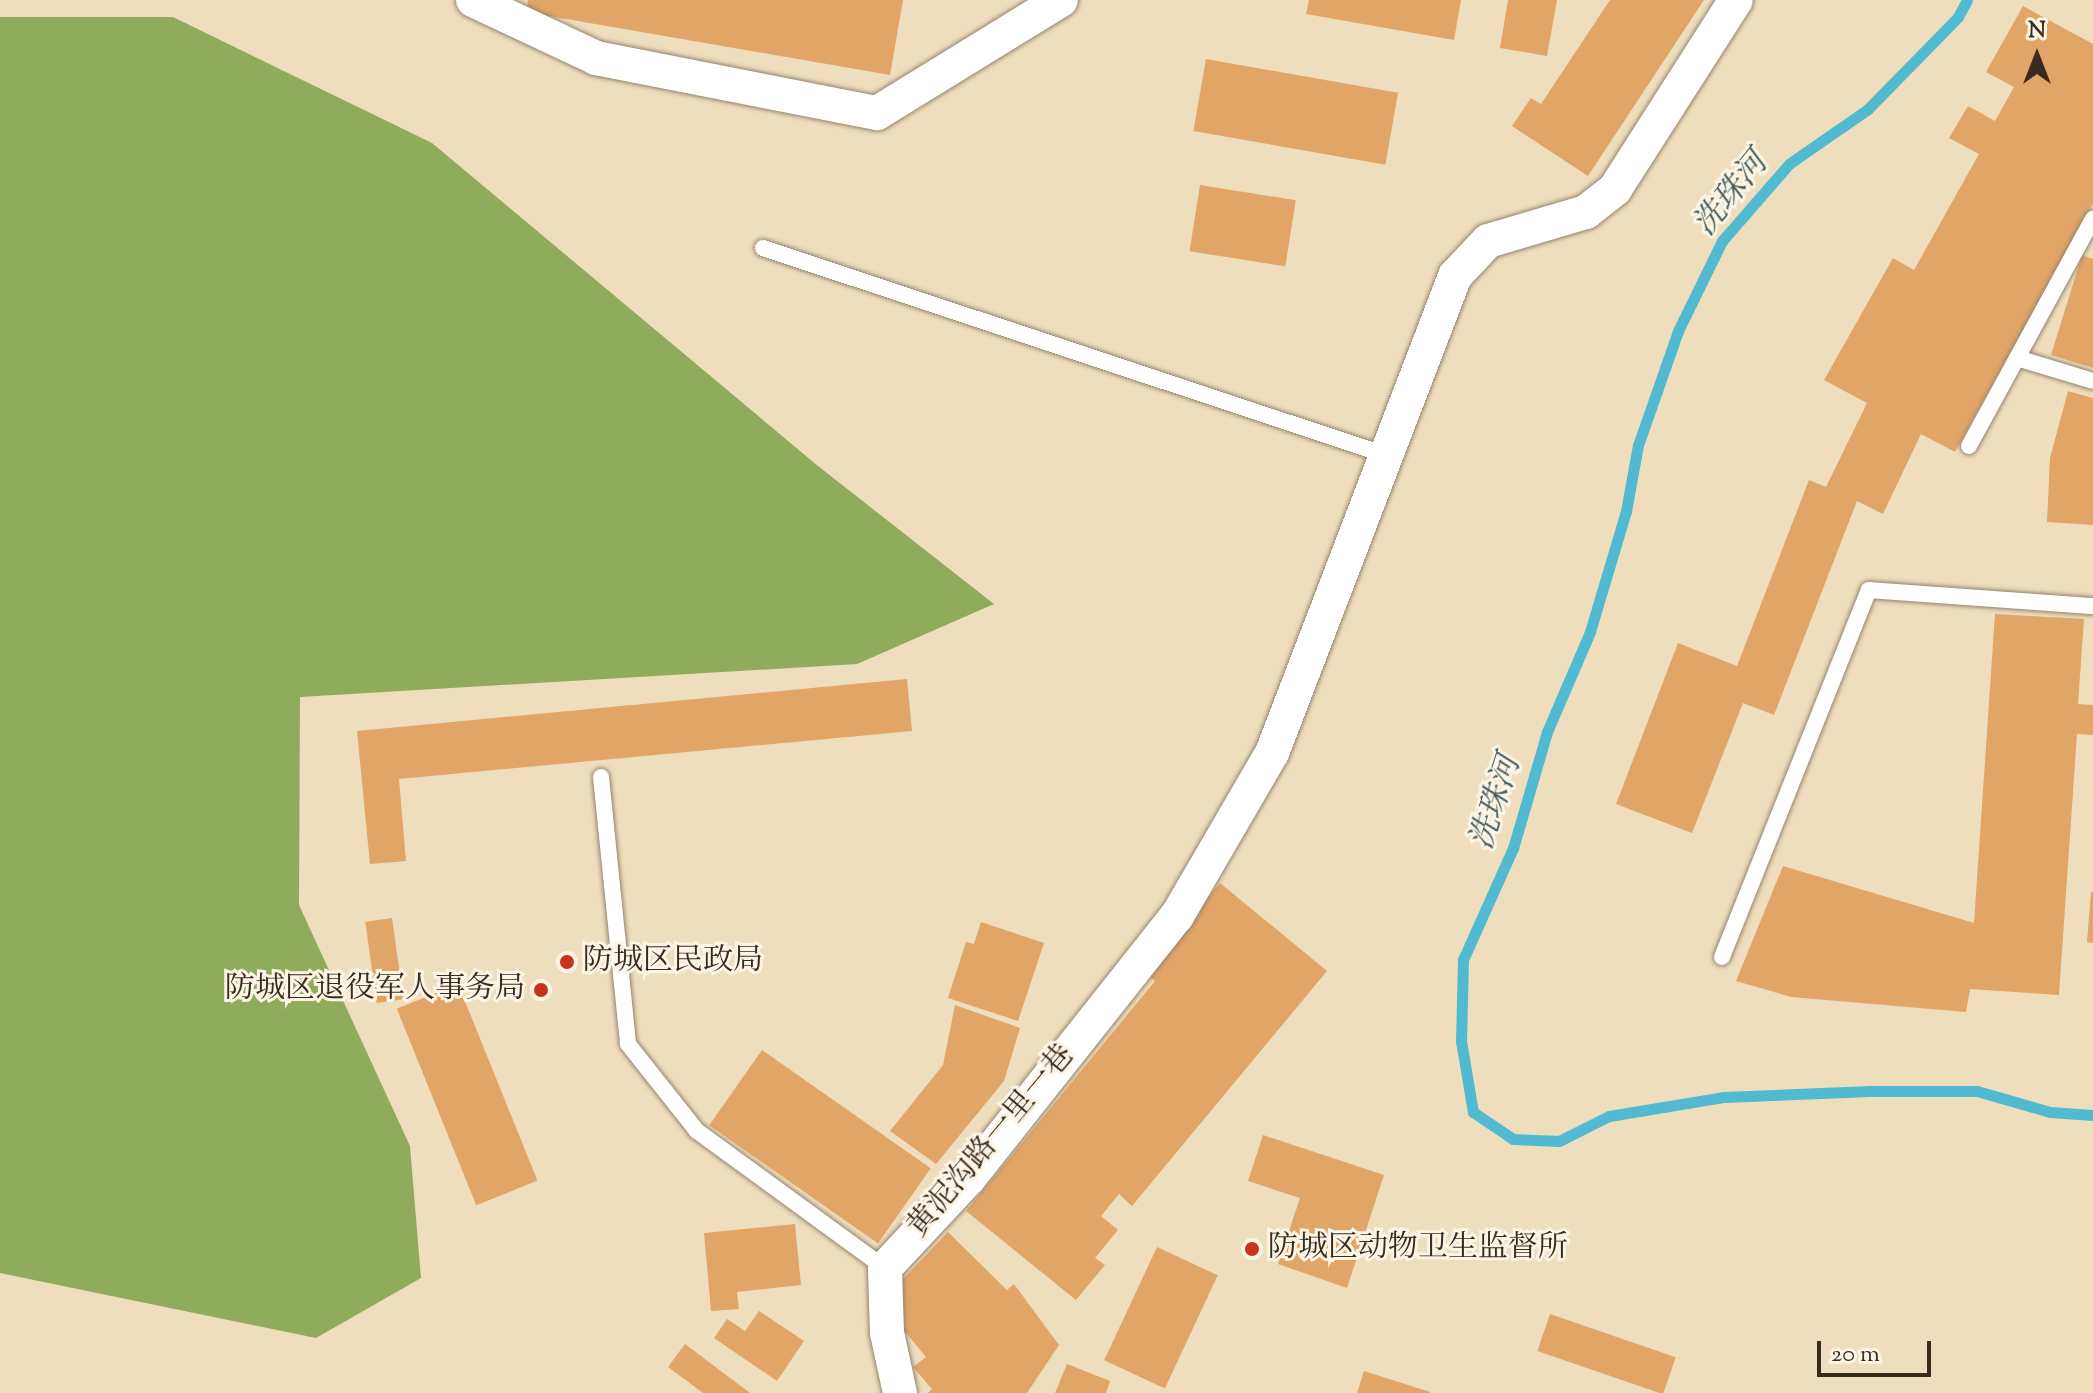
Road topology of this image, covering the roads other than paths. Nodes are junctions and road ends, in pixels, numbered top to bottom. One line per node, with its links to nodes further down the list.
1 (473, 0): 2 (street)
2 (1061, 0)
3 (1736, 0): 10 (street, 黄泥沟路一里一巷)
4 (2093, 219): 5 (lane)
5 (2087, 241): 7 (lane)
6 (763, 248): 10 (lane)
7 (2017, 358): 8 (lane); 9 (lane)
8 (2093, 381)
9 (1969, 446)
10 (1383, 454): 14 (street, 黄泥沟路一里一巷)
11 (2093, 606): 13 (lane)
12 (601, 777): 14 (lane)
13 (1722, 957)
14 (885, 1268): 15 (street, 黄泥沟路一里一巷)
15 (900, 1393)

